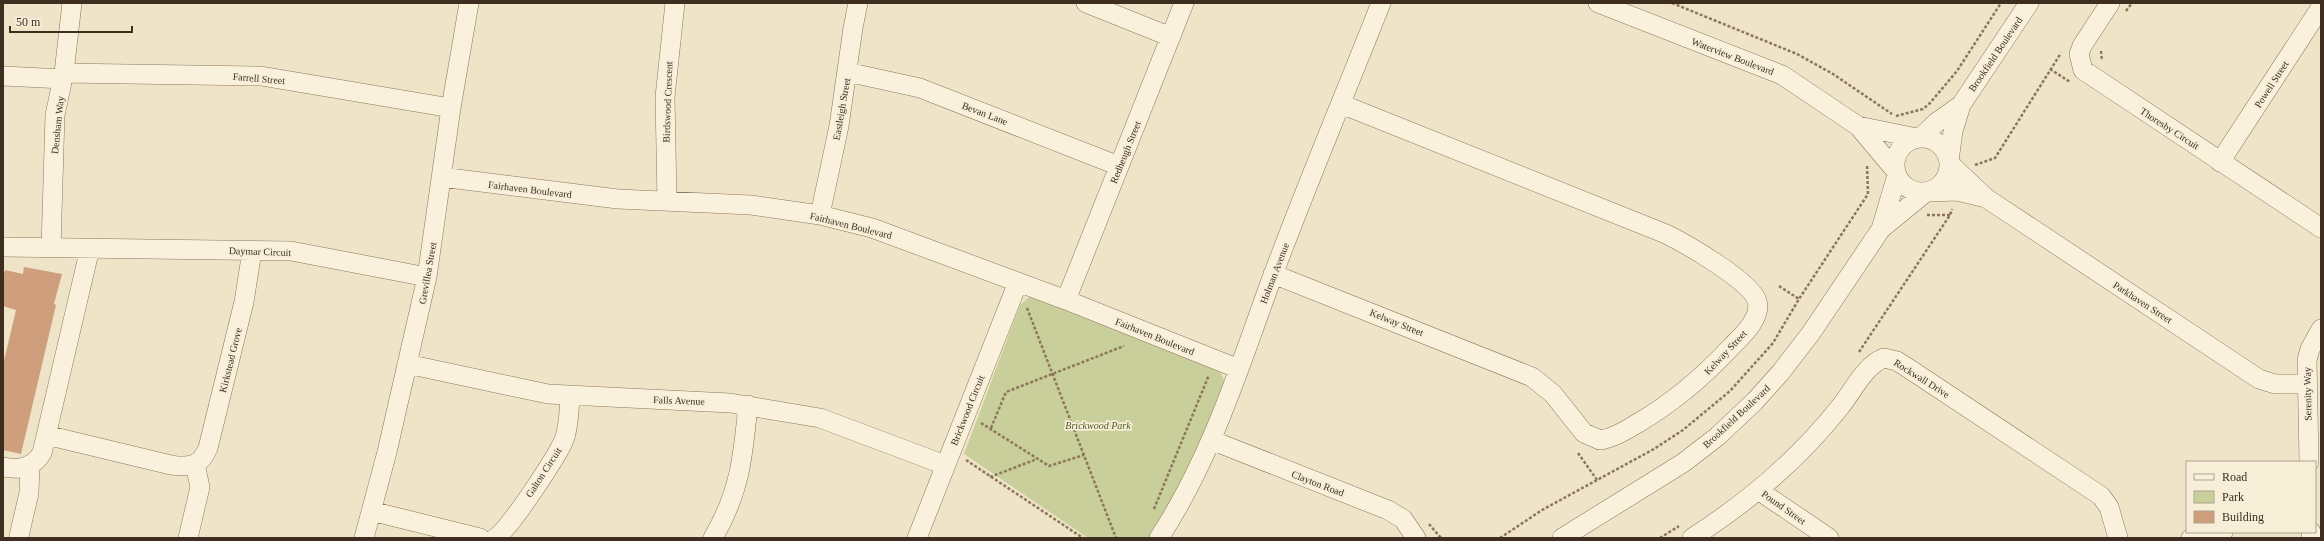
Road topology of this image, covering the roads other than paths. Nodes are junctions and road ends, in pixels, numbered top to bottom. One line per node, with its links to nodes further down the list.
1 (72, 3): 15 (street, Densham Way)
2 (469, 3): 18 (street, Grevillea Street)
3 (675, 3): 28 (street, Birdswood Crescent)
4 (858, 3): 13 (street, Eastleigh Street)
5 (1086, 3): 12 (street)
6 (1184, 3): 12 (street, Redheugh Street)
7 (1381, 3): 16 (street, Holman Avenue)
8 (1598, 3): 19 (street, Waterview Boulevard)
9 (2029, 3): 17 (street, Brookfield Boulevard)
10 (2110, 3): 21 (street, Thoresby Circuit)
11 (2321, 7): 21 (street, Powell Street)
12 (1171, 37): 23 (street, Redheugh Street)
13 (847, 72): 23 (street, Bevan Lane); 29 (street, Eastleigh Street)
14 (3, 76): 15 (street, Farrell Street)
15 (63, 76): 18 (street, Farrell Street); 33 (street, Densham Way)
16 (1341, 104): 36 (street, Holman Avenue); 36 (street, Kelway Street)
17 (1961, 105): 20 (street, Brookfield Boulevard); 22 (street, Brookfield Boulevard)
18 (451, 108): 25 (street, Grevillea Street)
19 (1858, 126): 20 (street, Waterview Boulevard); 24 (street, Waterview Boulevard)
20 (1919, 138): 22 (street); 24 (street)
21 (2220, 162): 30 (street, Thoresby Circuit)
22 (1950, 163): 26 (street, Parkhaven Street); 27 (street)
23 (1120, 166): 39 (street, Redheugh Street)
24 (1896, 172): 27 (street); 31 (street, Brookfield Boulevard)
25 (441, 177): 28 (street, Fairhaven Boulevard); 37 (street, Grevillea Street)
26 (1961, 184): 27 (street, Parkhaven Street); 43 (street, Parkhaven Street)
27 (1927, 192): 31 (street, Brookfield Boulevard)
28 (667, 200): 29 (street, Fairhaven Boulevard)
29 (820, 215): 38 (street, Fairhaven Boulevard)
30 (2321, 228)
31 (1880, 229): 66 (street, Brookfield Boulevard)
32 (3, 247): 33 (street, Daymar Circuit)
33 (51, 248): 34 (street, Daymar Circuit)
34 (90, 248): 35 (street, Daymar Circuit); 46 (street)
35 (252, 251): 37 (street, Daymar Circuit); 49 (street, Kirkstead Grove)
36 (1273, 274): 42 (street, Holman Avenue)
37 (428, 277): 41 (street, Grevillea Street)
38 (1018, 282): 39 (street, Fairhaven Boulevard); 50 (street, Brickwood Circuit)
39 (1066, 300): 42 (street, Fairhaven Boulevard)
40 (2321, 329): 43 (street, Serenity Way)
41 (407, 364): 44 (street, Falls Avenue); 54 (street, Grevillea Street)
42 (1239, 369): 47 (street, Holman Avenue)
43 (2307, 384): 48 (street, Serenity Way)
44 (570, 397): 45 (street, Falls Avenue); 61 (street, Galton Circuit)
45 (748, 405): 50 (street, Falls Avenue); 62 (street)
46 (46, 435): 49 (street); 51 (street)
47 (1211, 440): 64 (street, Holman Avenue); 65 (street, Clayton Road)
48 (2309, 461)
49 (195, 464): 58 (street)
50 (945, 464): 63 (street, Brickwood Circuit)
51 (30, 466): 52 (street); 57 (street)
52 (3, 467)
53 (1758, 490): 55 (street, Rockwall Drive); 67 (street, Pound Street); 68 (street, Rockwall Drive)
54 (371, 510): 59 (street, Grevillea Street); 60 (street)
55 (1688, 530)
56 (2218, 533): 69 (street)
57 (19, 536)
58 (188, 538)
59 (364, 538)
60 (480, 538)
61 (495, 538)
62 (713, 538)
63 (917, 538)
64 (1159, 538)
65 (1416, 538)
66 (1562, 538)
67 (1829, 538)
68 (2118, 538)
69 (2191, 538)

